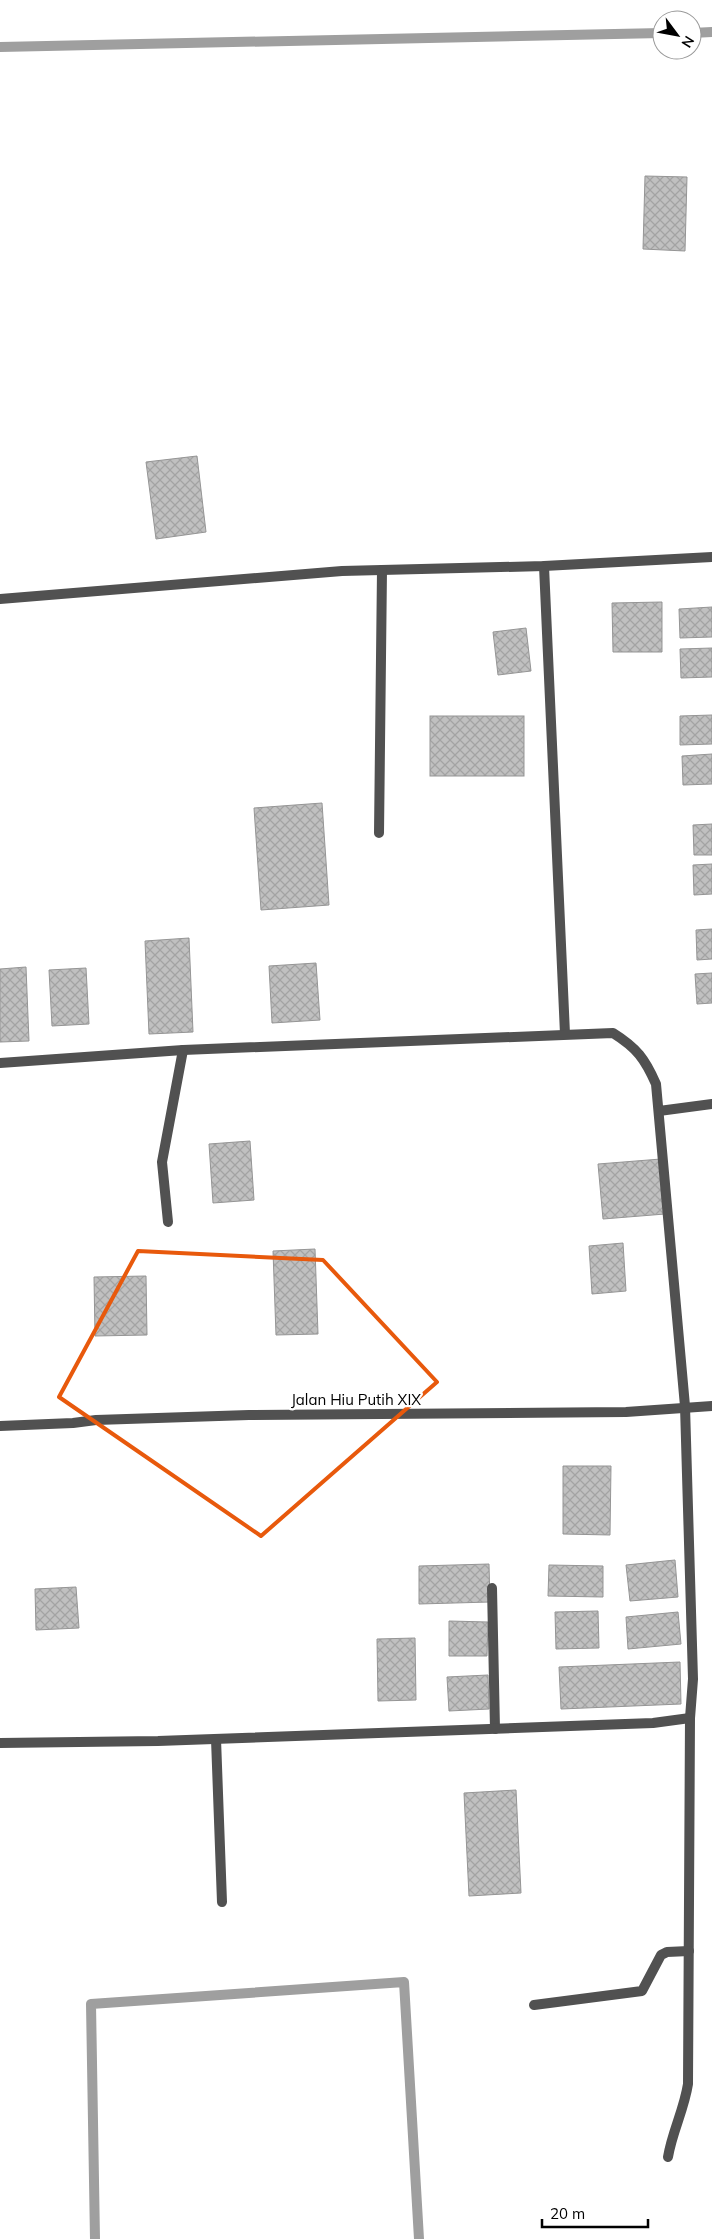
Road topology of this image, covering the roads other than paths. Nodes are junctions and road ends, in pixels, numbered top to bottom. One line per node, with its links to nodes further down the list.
1 (712, 557): 2 (street)
2 (544, 566): 3 (street); 6 (street)
3 (382, 570): 4 (street); 5 (street)
4 (0, 599)
5 (379, 833)
6 (565, 1034): 7 (street); 10 (street)
7 (183, 1050): 8 (street); 11 (street)
8 (0, 1063)
9 (712, 1104): 10 (street)
10 (659, 1111): 12 (street)
11 (168, 1222)
12 (685, 1406): 13 (street, Jalan Hiu Putih XIX); 14 (street, Jalan Hiu Putih XIX); 16 (street)
13 (712, 1406)
14 (0, 1426)
15 (492, 1588): 17 (street)
16 (690, 1718): 17 (street); 21 (street)
17 (495, 1729): 18 (street)
18 (216, 1739): 19 (street); 20 (street)
19 (0, 1742)
20 (222, 1902)
21 (689, 1951): 22 (street); 23 (street)
22 (534, 2004)
23 (668, 2157)

